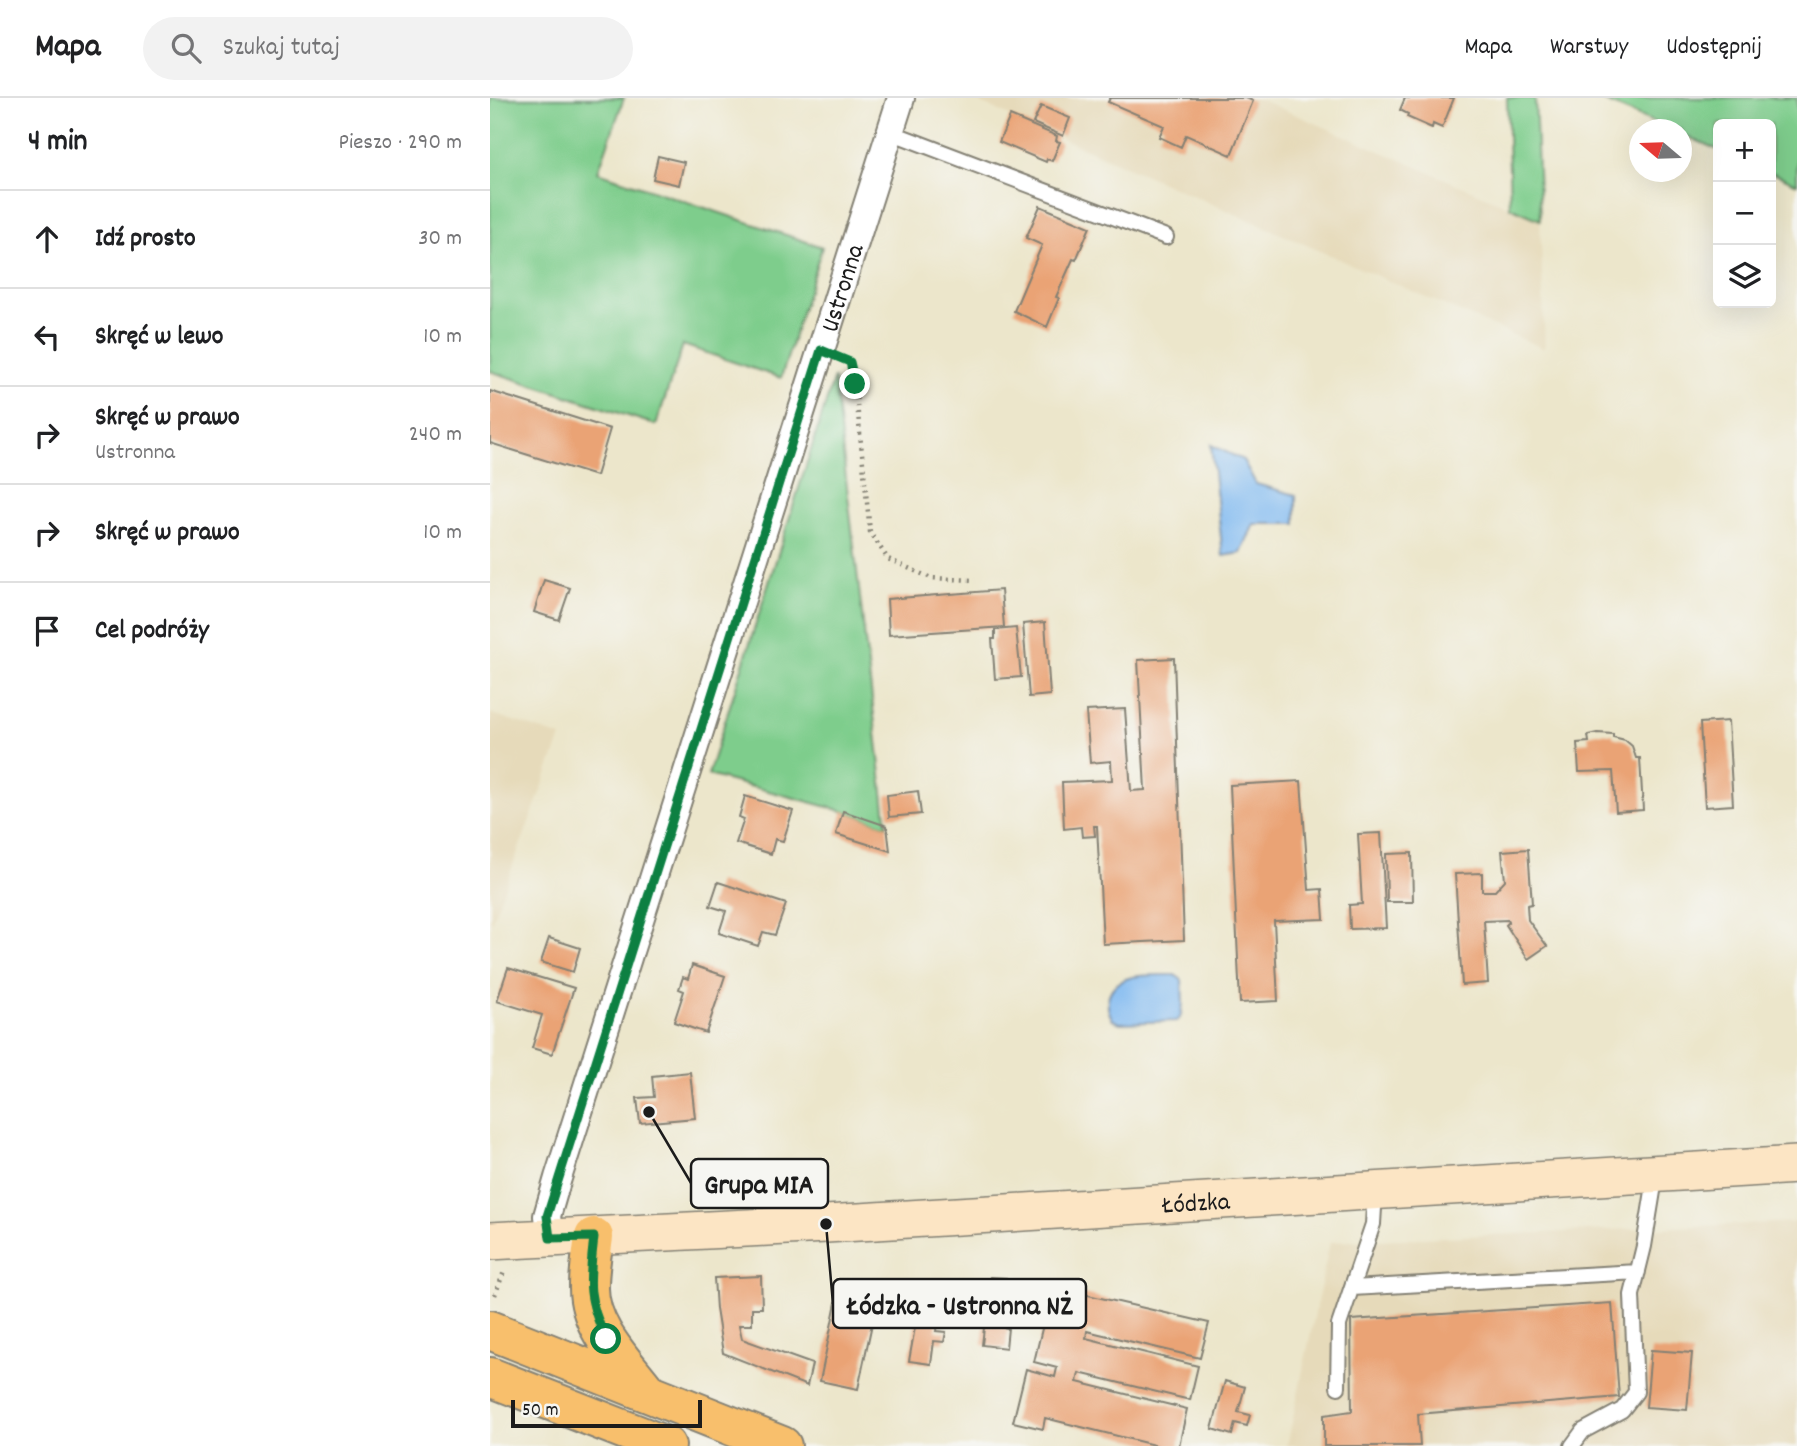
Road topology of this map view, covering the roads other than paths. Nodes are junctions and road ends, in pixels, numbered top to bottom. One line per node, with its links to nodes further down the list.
1 (901, 98): 2 (street, Ustronna)
2 (890, 132): 3 (lane); 8 (street, Ustronna)
3 (1166, 237)
4 (1797, 1164): 5 (street, Łódzka)
5 (1656, 1172): 6 (street, Łódzka); 10 (lane)
6 (1376, 1190): 7 (street, Łódzka); 11 (lane)
7 (594, 1237): 8 (street, Łódzka); 15 (main road)
8 (550, 1238): 9 (street, Łódzka)
9 (490, 1241)
10 (1638, 1272): 11 (lane); 18 (lane)
11 (1352, 1288): 14 (lane)
12 (490, 1330): 15 (main road)
13 (490, 1377): 16 (main road)
14 (1338, 1387)
15 (646, 1391): 17 (main road)
16 (666, 1446)
17 (782, 1446)
18 (1572, 1446)

